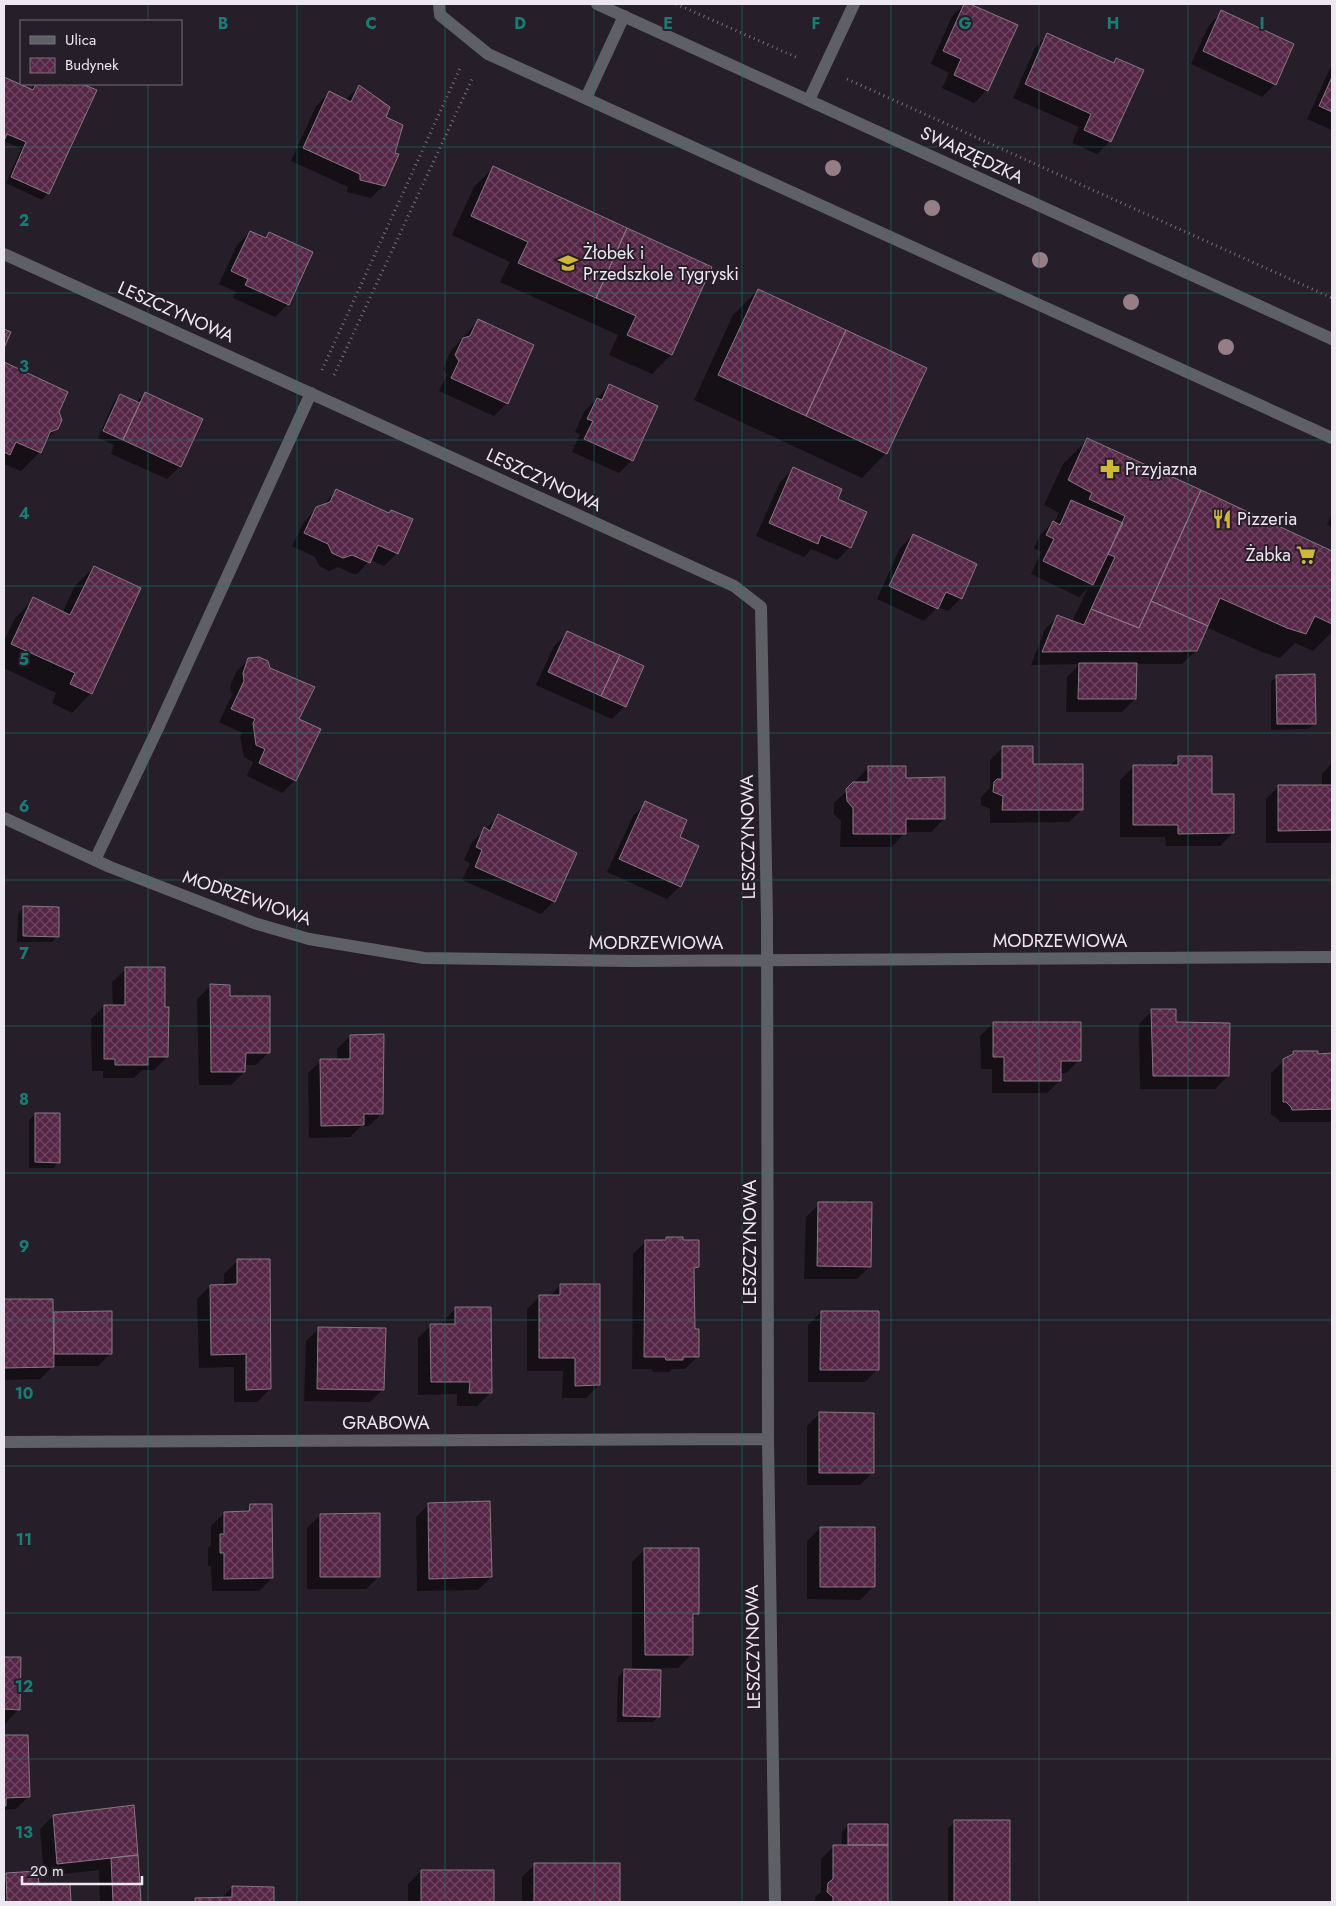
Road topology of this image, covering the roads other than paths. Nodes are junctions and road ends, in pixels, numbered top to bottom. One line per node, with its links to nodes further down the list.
1 (439, 4): 5 (street)
2 (597, 4): 4 (street, SWARZĘDZKA)
3 (854, 4): 6 (street)
4 (624, 16): 5 (street); 6 (street, SWARZĘDZKA)
5 (586, 98): 10 (street)
6 (809, 100): 8 (street, SWARZĘDZKA)
7 (4, 254): 9 (street, LESZCZYNOWA)
8 (1332, 339)
9 (311, 393): 12 (street); 14 (street, LESZCZYNOWA)
10 (1332, 438)
11 (4, 818): 12 (street, MODRZEWIOWA)
12 (95, 860): 14 (street, MODRZEWIOWA)
13 (1332, 957): 14 (street, MODRZEWIOWA)
14 (767, 960): 15 (street, LESZCZYNOWA)
15 (768, 1439): 16 (street, GRABOWA); 17 (street, LESZCZYNOWA)
16 (4, 1442)
17 (775, 1902)

